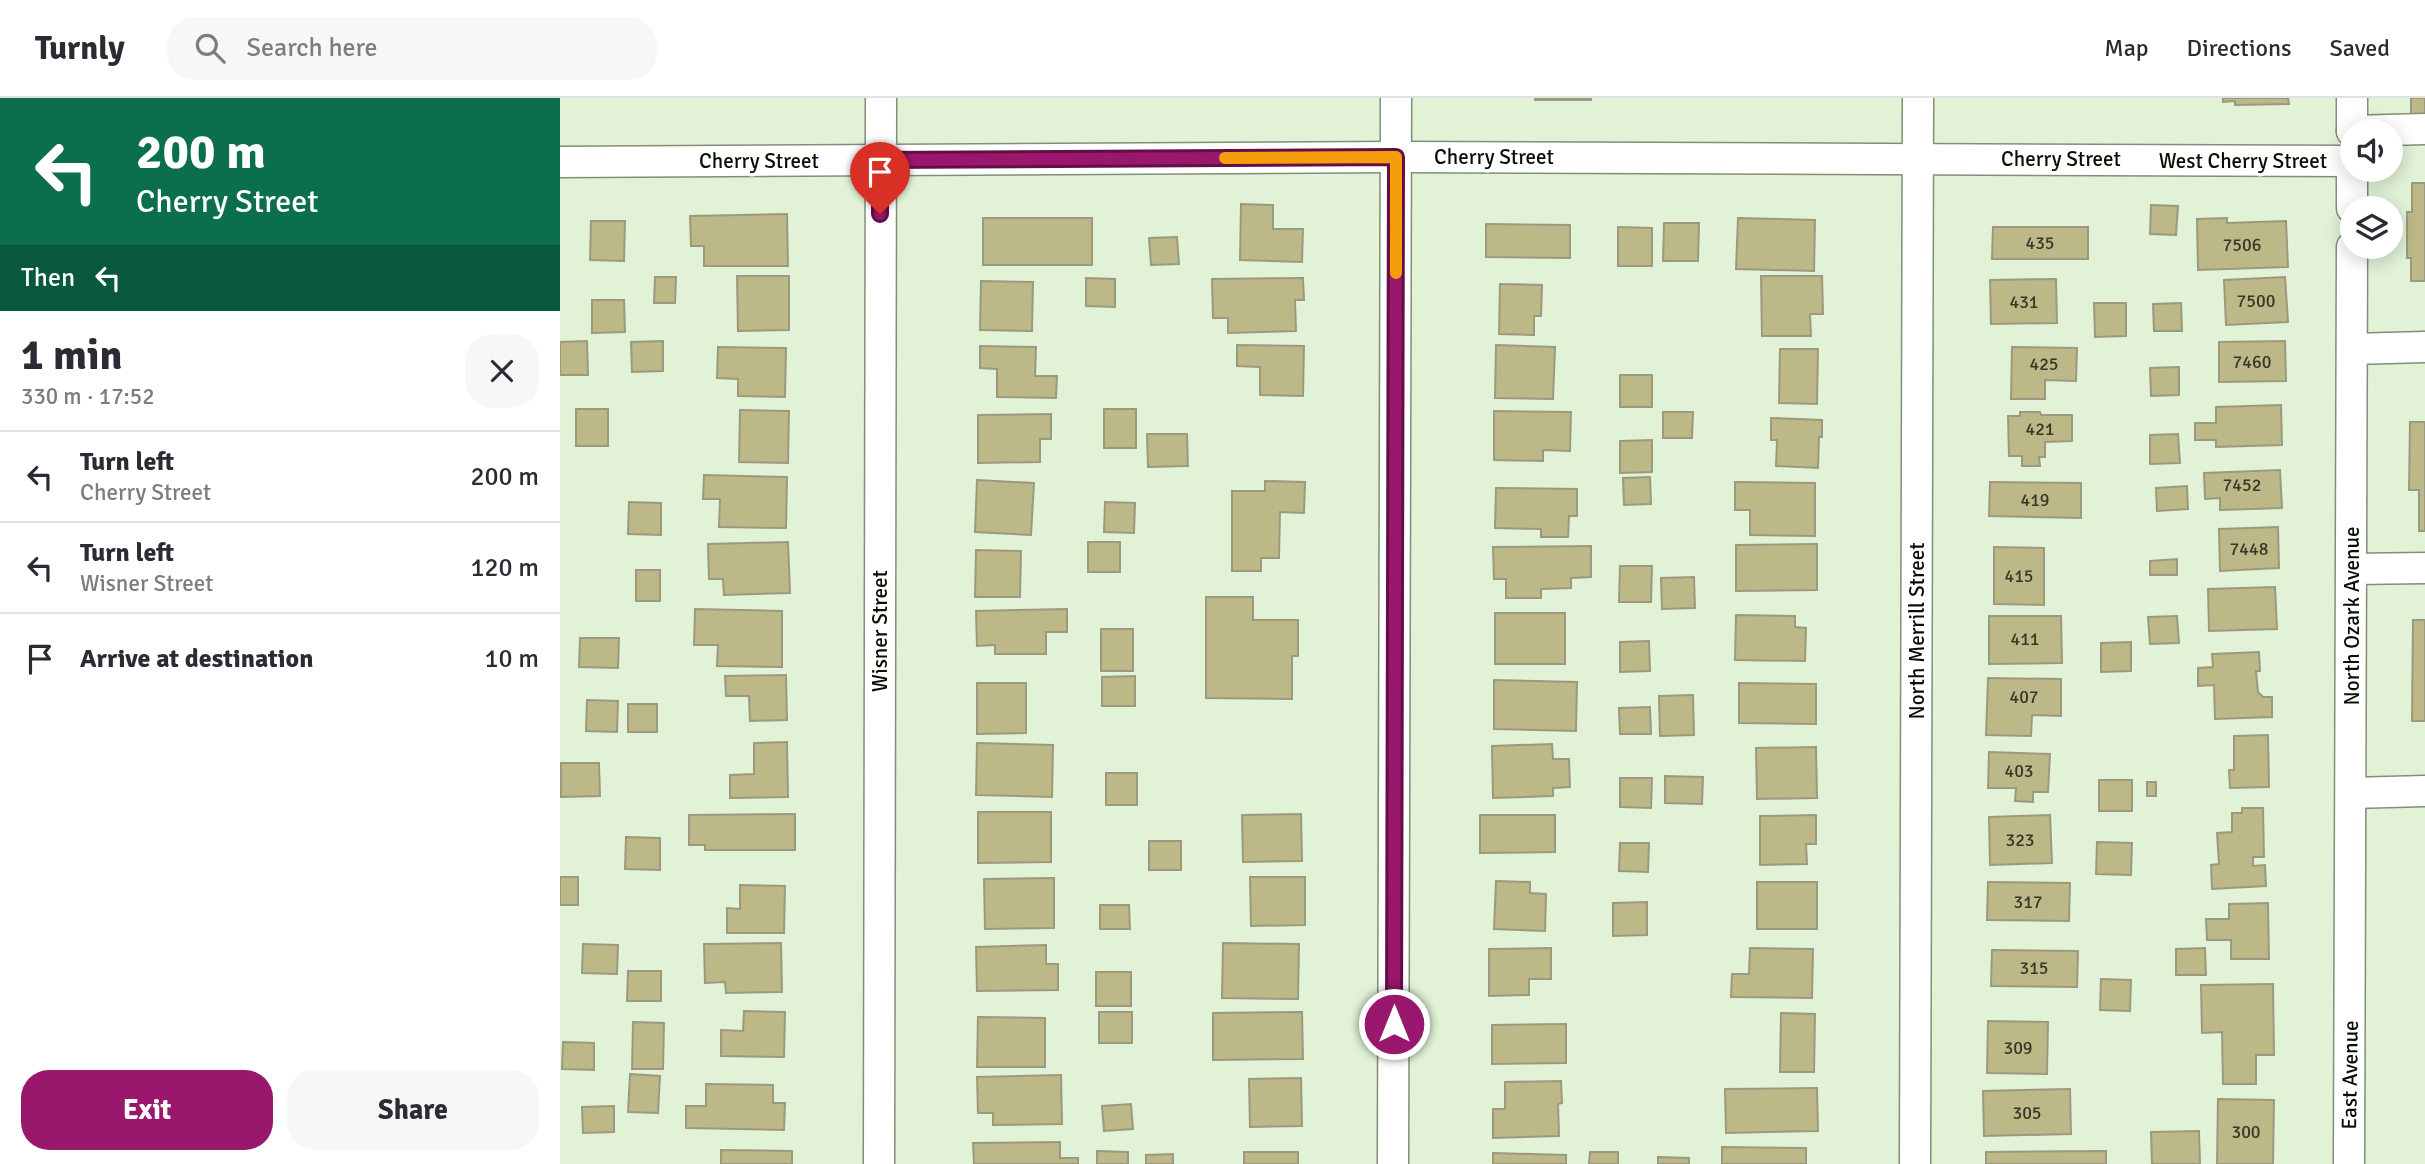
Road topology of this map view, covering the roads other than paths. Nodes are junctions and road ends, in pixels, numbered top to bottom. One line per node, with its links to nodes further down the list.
1 (881, 98): 10 (street, Wisner Street)
2 (1396, 98): 8 (street)
3 (1918, 98): 9 (street, North Merrill Street)
4 (2353, 98): 5 (street)
5 (2353, 119)
6 (2425, 129): 7 (street)
7 (2403, 130)
8 (1396, 157): 9 (street, Cherry Street); 10 (street, Cherry Street); 23 (street)
9 (1919, 158): 11 (street, Cherry Street); 24 (street, North Merrill Street)
10 (880, 160): 13 (street, Cherry Street); 22 (street, Wisner Street)
11 (2134, 160): 12 (street, West Cherry Street)
12 (2340, 161)
13 (560, 162)
14 (2352, 259): 16 (street, North Ozark Avenue)
15 (2425, 347): 16 (street)
16 (2352, 349): 18 (street, North Ozark Avenue)
17 (2425, 568): 18 (street)
18 (2352, 569): 20 (street, North Ozark Avenue)
19 (2425, 791): 20 (street)
20 (2351, 793): 21 (street, North Ozark Avenue)
21 (2351, 986): 25 (street, East Avenue)
22 (879, 1164)
23 (1393, 1164)
24 (1915, 1164)
25 (2349, 1164)

